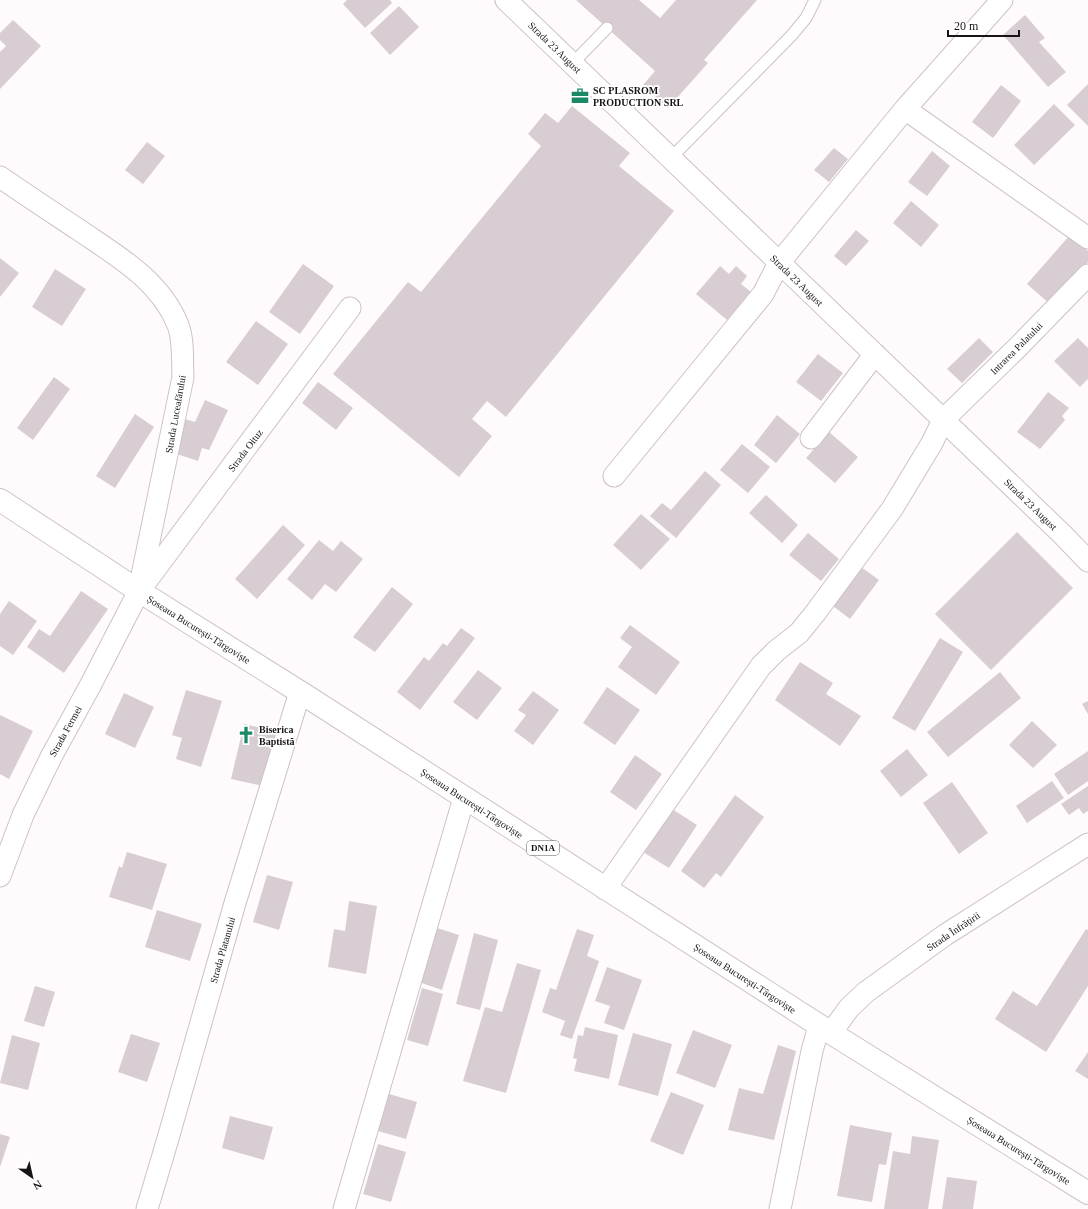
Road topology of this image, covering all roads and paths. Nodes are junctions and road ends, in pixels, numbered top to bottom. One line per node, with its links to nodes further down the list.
1 (506, 0): 5 (street, Strada 23 August)
2 (815, 0): 7 (lane)
3 (1002, 0): 6 (street)
4 (607, 28): 5 (lane)
5 (572, 64): 7 (street, Strada 23 August)
6 (905, 109): 9 (street); 10 (street)
7 (670, 159): 10 (street, Strada 23 August)
8 (0, 177): 19 (street, Strada Luceafărului)
9 (1088, 238)
10 (779, 263): 13 (street, Strada 23 August); 16 (street)
11 (1088, 275): 14 (street, Intrarea Palatului)
12 (350, 308): 19 (street, Strada Oituz)
13 (875, 354): 14 (street, Strada 23 August); 15 (street)
14 (943, 420): 18 (street, Strada 23 August); 24 (street)
15 (811, 438)
16 (614, 476)
17 (0, 500): 19 (main road, Șoseaua București-Târgoviște / DN1A)
18 (1088, 560)
19 (139, 592): 20 (main road, Șoseaua București-Târgoviște / DN1A); 23 (street, Strada Fermei)
20 (300, 692): 21 (main road, Șoseaua București-Târgoviște / DN1A); 27 (street, Strada Platanului)
21 (464, 798): 24 (main road, Șoseaua București-Târgoviște / DN1A); 28 (street)
22 (1088, 844): 25 (street, Strada Înfrățirii)
23 (0, 876)
24 (606, 889): 25 (main road, Șoseaua București-Târgoviște / DN1A)
25 (825, 1029): 26 (main road, Șoseaua București-Târgoviște / DN1A); 29 (street, Strada Înfrățirii)
26 (1088, 1193)
27 (147, 1209)
28 (344, 1209)
29 (780, 1209)

